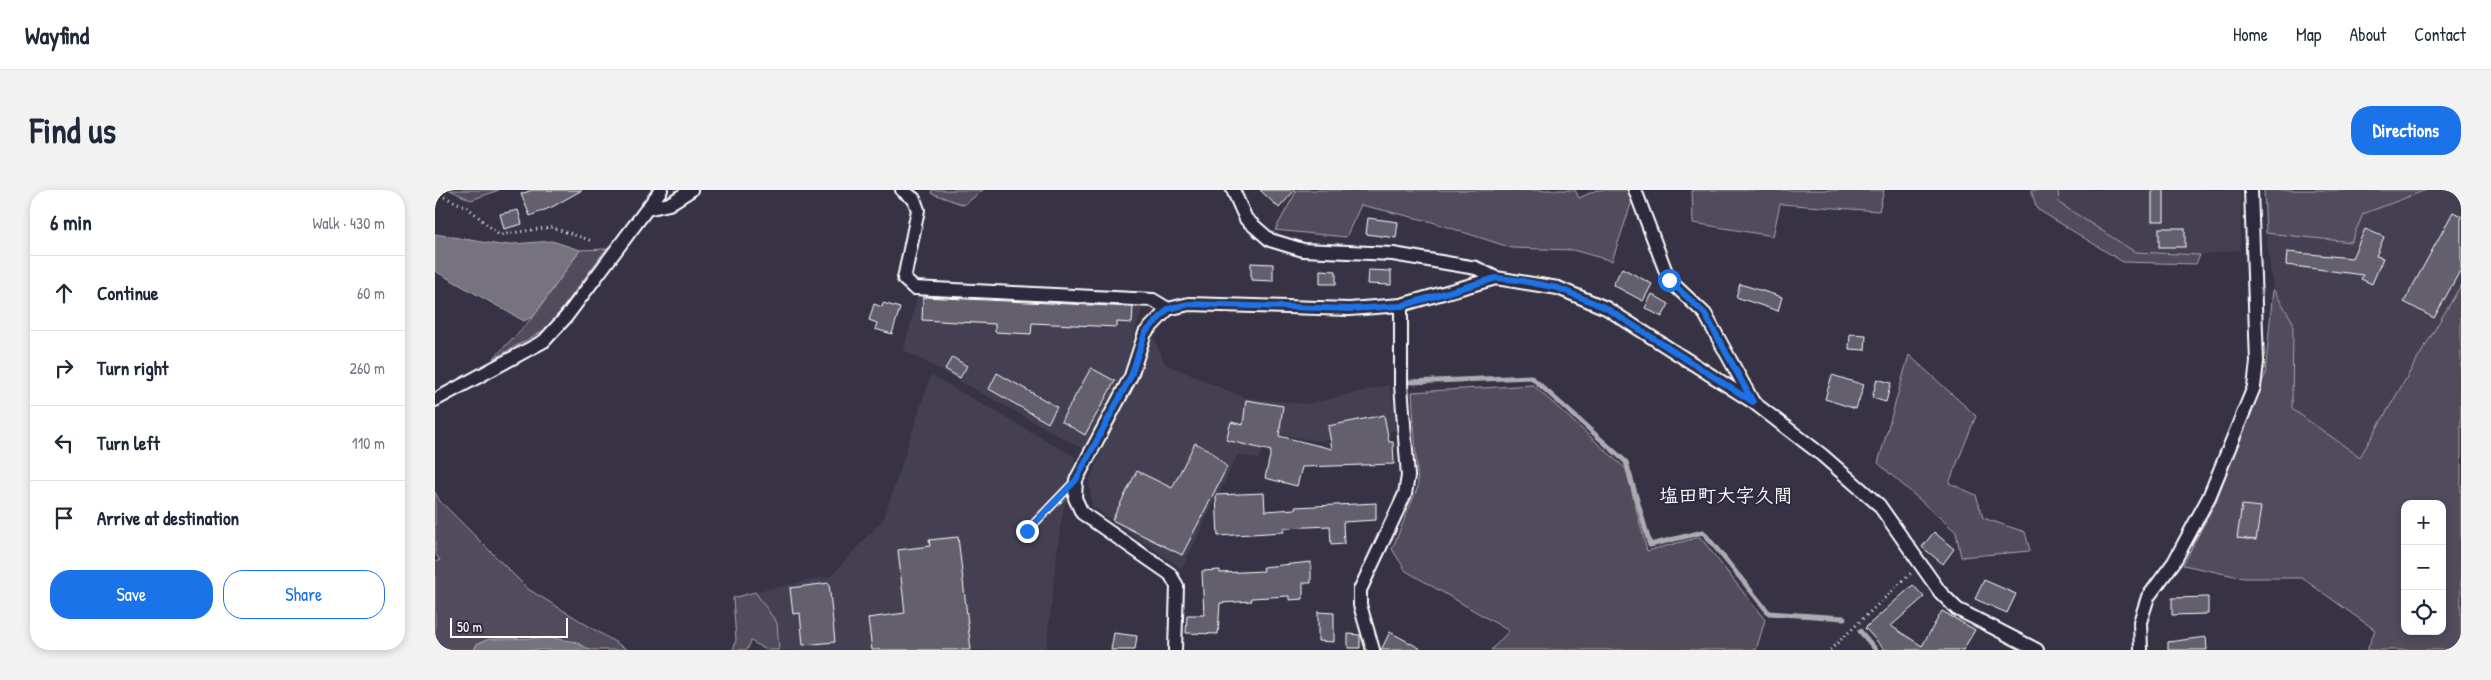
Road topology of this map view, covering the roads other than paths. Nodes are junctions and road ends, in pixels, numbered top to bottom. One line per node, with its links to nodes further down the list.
1 (661, 190): 7 (street)
2 (691, 190): 7 (street)
3 (902, 190): 10 (street)
4 (1233, 190): 8 (street)
5 (1635, 190): 12 (street)
6 (2251, 190): 18 (street)
7 (647, 209): 11 (street)
8 (1496, 278): 9 (street); 12 (street)
9 (1401, 306): 10 (street); 16 (street)
10 (1168, 309): 13 (street)
11 (435, 400)
12 (1753, 402): 17 (street)
13 (1076, 480): 14 (lane); 15 (street)
14 (1027, 531)
15 (1175, 650)
16 (1373, 650)
17 (2037, 650)
18 (2141, 650)

